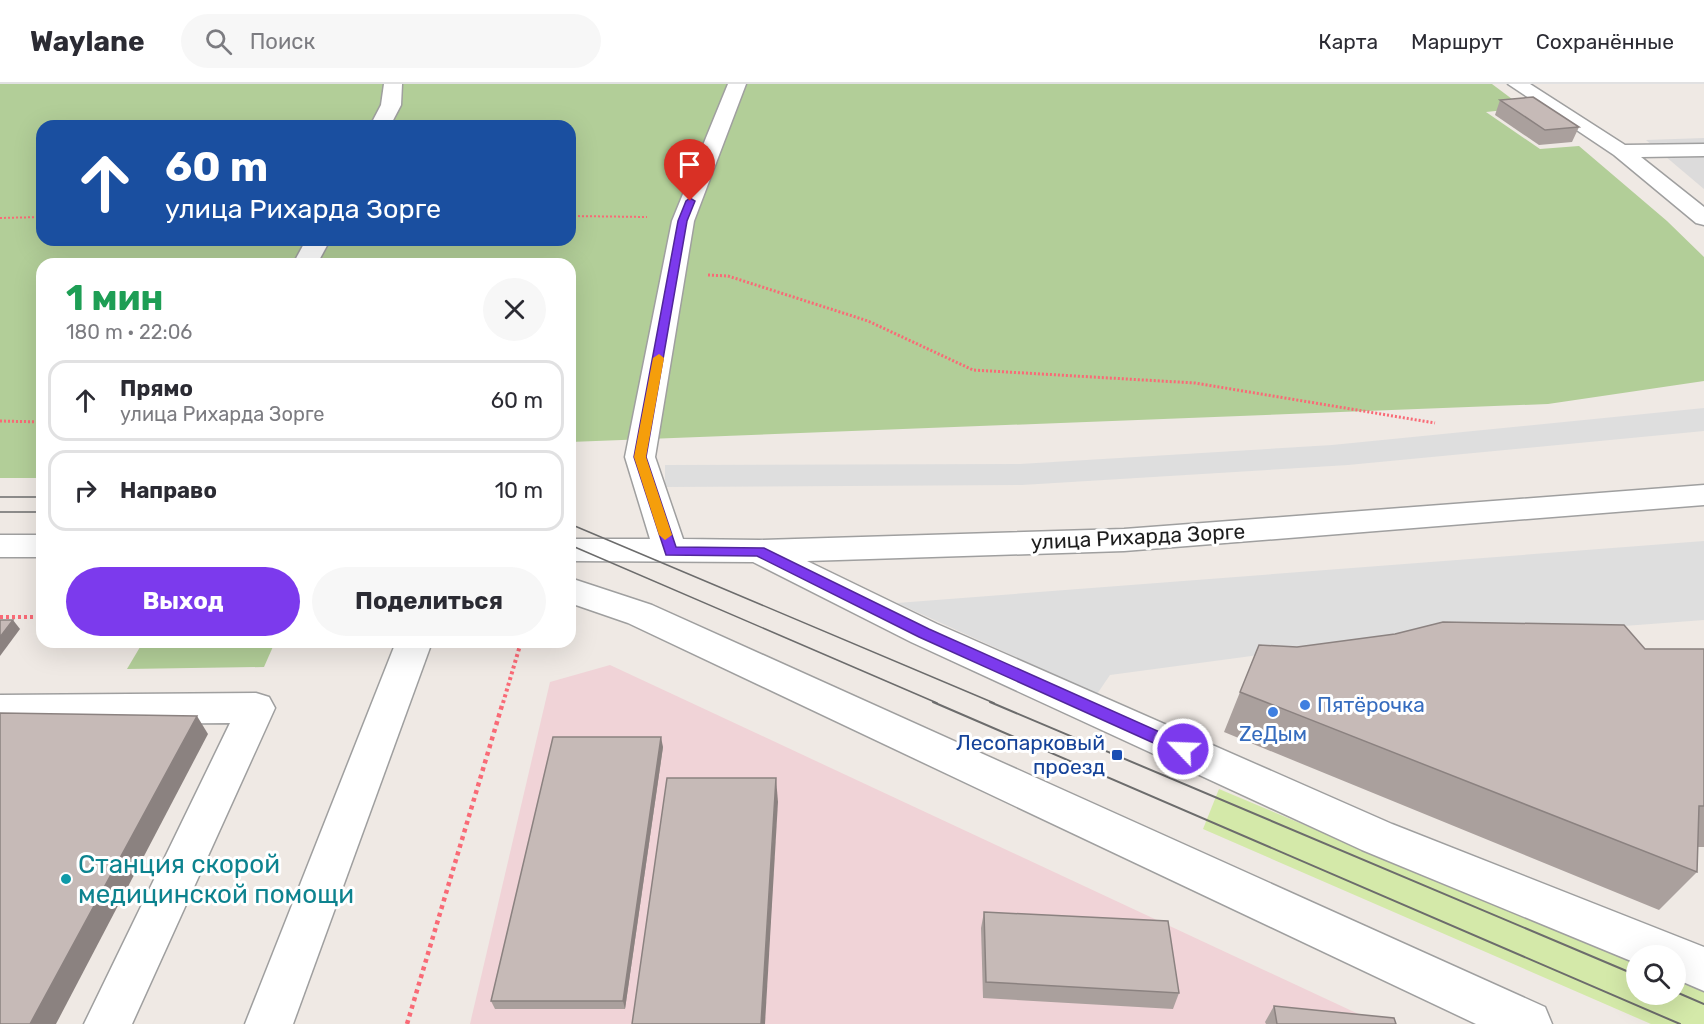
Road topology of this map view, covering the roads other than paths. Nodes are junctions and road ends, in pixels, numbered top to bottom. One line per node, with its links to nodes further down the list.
1 (393, 84): 4 (street)
2 (737, 84): 10 (street)
3 (1517, 84): 6 (street)
4 (383, 120)
5 (1704, 150): 6 (street)
6 (1621, 151): 7 (street)
7 (1704, 218)
8 (1704, 495): 11 (street, улица Рихарда Зорге)
9 (576, 550): 10 (street, улица Рихарда Зорге)
10 (671, 552): 11 (street, улица Рихарда Зорге)
11 (759, 552): 15 (street)
12 (576, 592): 20 (street)
13 (412, 648): 19 (street)
14 (0, 710): 18 (street)
15 (1647, 945)
16 (1686, 961): 17 (street)
17 (1704, 969)
18 (108, 1024)
19 (269, 1024)
20 (1528, 1024)

